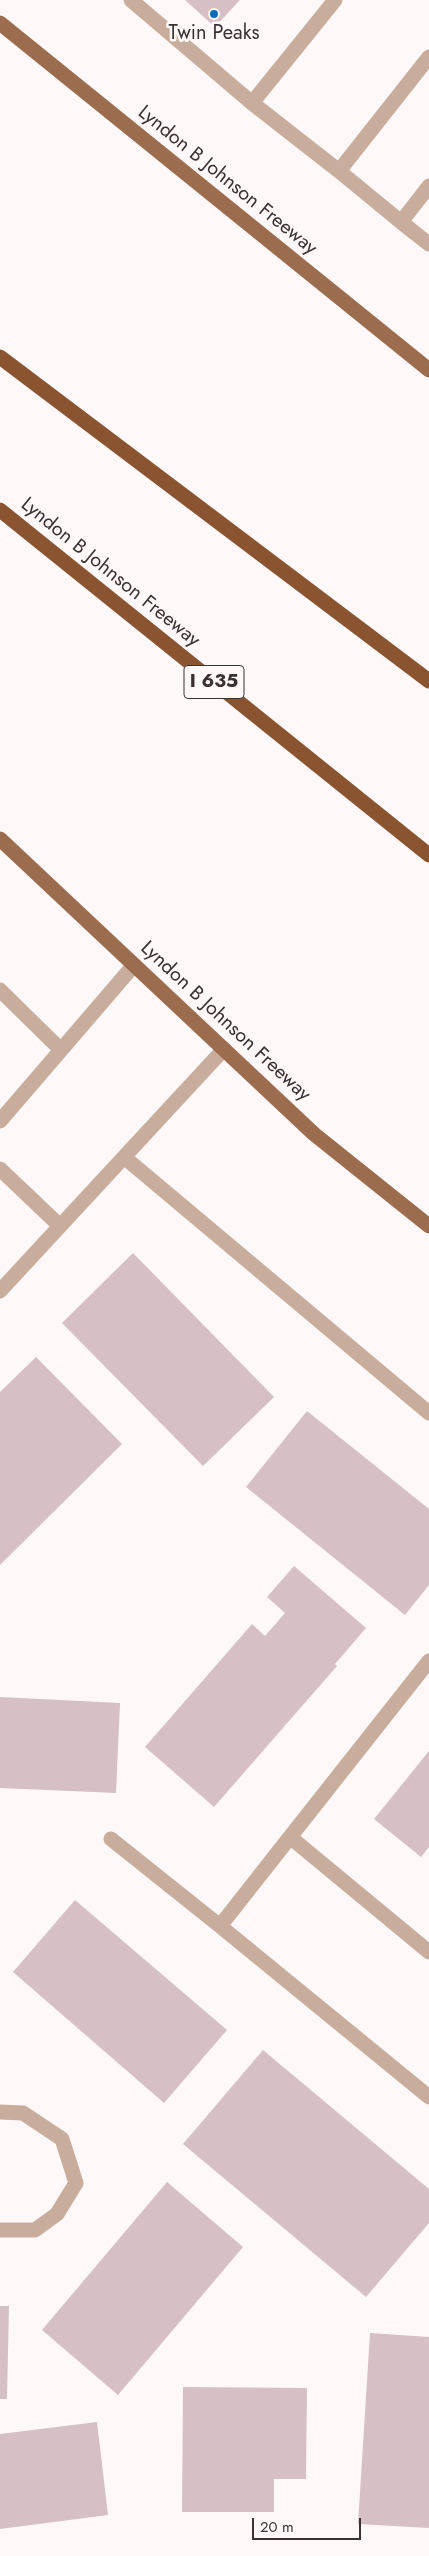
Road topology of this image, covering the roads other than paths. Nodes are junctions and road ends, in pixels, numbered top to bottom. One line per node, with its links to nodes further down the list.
1 (131, 0): 5 (lane)
2 (335, 0): 5 (lane)
3 (0, 23): 12 (main road, Lyndon B Johnson Freeway)
4 (429, 57): 6 (lane)
5 (252, 102): 6 (lane)
6 (339, 171): 8 (lane)
7 (429, 186): 8 (lane)
8 (400, 222): 9 (lane)
9 (429, 244)
10 (0, 345): 13 (highway)
11 (0, 357): 13 (highway)
12 (429, 370)
13 (32, 382): 15 (highway)
14 (0, 510): 17 (highway, Lyndon B Johnson Freeway / I 635)
15 (429, 681)
16 (0, 840): 18 (main road, Lyndon B Johnson Freeway)
17 (429, 855)
18 (134, 965): 20 (main road, Lyndon B Johnson Freeway); 21 (lane)
19 (0, 990): 21 (lane)
20 (224, 1049): 23 (lane); 26 (main road, Lyndon B Johnson Freeway)
21 (61, 1050): 22 (lane)
22 (0, 1121)
23 (124, 1157): 25 (lane); 28 (lane)
24 (0, 1168): 25 (lane)
25 (60, 1226): 27 (lane)
26 (429, 1226)
27 (0, 1291)
28 (429, 1413)
29 (429, 1661): 30 (lane)
30 (290, 1837): 32 (lane); 33 (lane)
31 (111, 1839): 32 (lane)
32 (220, 1926): 34 (lane)
33 (429, 1952)
34 (429, 2097)
35 (0, 2112): 36 (lane)
36 (0, 2230)

